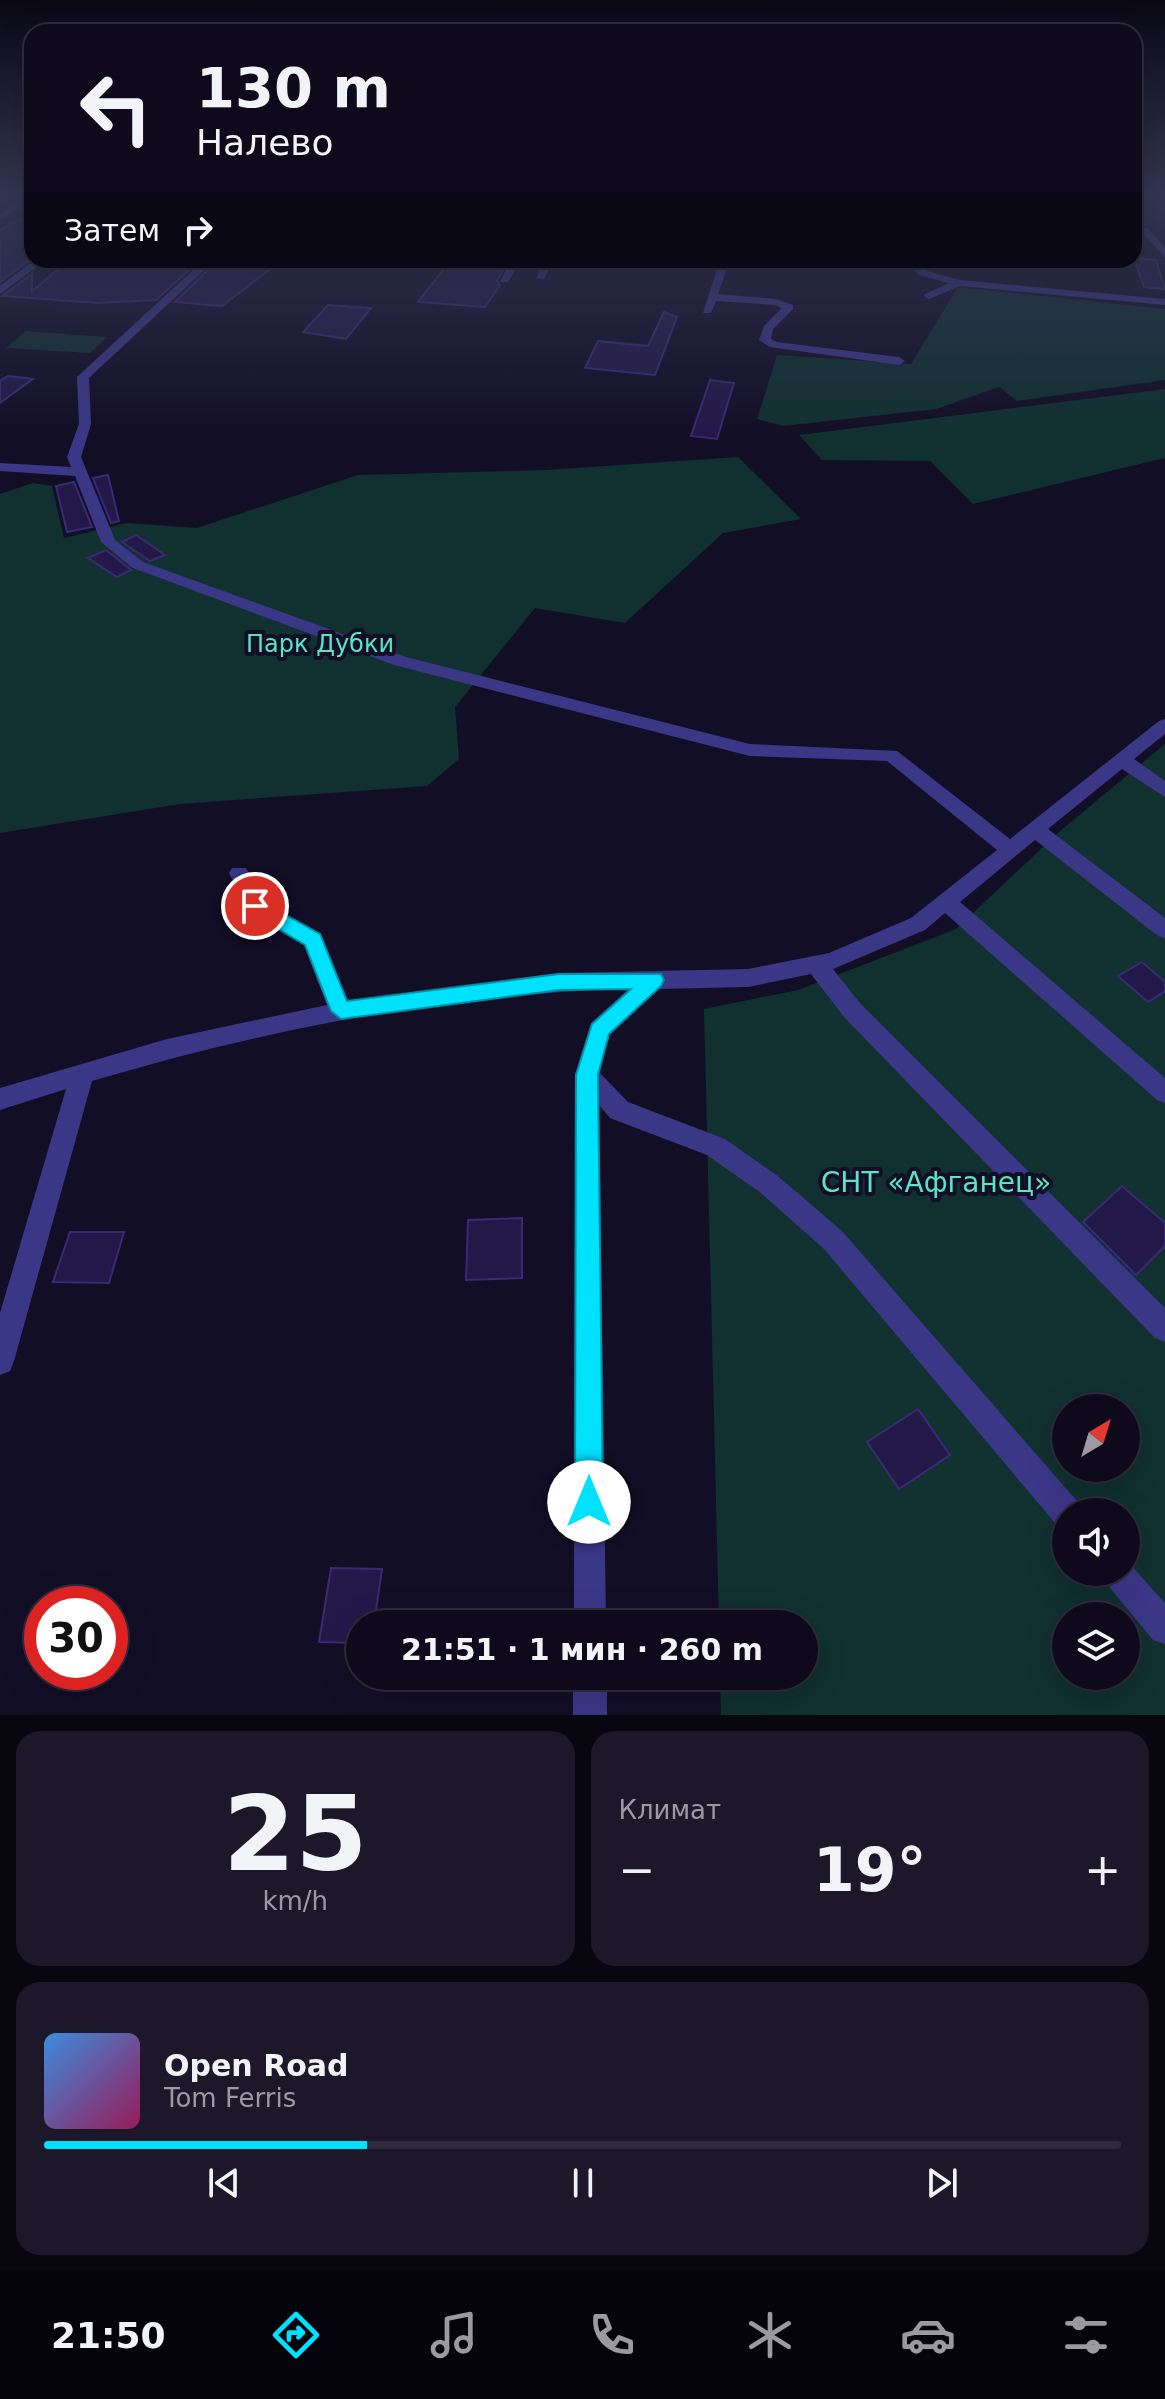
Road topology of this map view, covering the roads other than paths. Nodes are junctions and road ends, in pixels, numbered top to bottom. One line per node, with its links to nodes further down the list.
1 (20, 276): 8 (street)
2 (193, 276): 15 (street)
3 (506, 276): 6 (street)
4 (719, 276): 10 (street)
5 (934, 276): 7 (street)
6 (504, 280)
7 (959, 283): 9 (street); 11 (street)
8 (0, 291)
9 (929, 296)
10 (712, 297): 12 (street); 13 (street)
11 (1165, 302)
12 (707, 311)
13 (899, 361)
14 (0, 467): 15 (street)
15 (79, 472): 20 (street)
16 (1165, 725): 17 (street)
17 (1122, 760): 18 (street); 19 (street)
18 (1165, 790)
19 (1036, 830): 20 (street); 23 (street)
20 (1011, 850): 22 (street)
21 (239, 873): 26 (street)
22 (946, 902): 24 (street); 29 (street)
23 (1165, 930)
24 (816, 964): 25 (street); 31 (street)
25 (654, 980): 26 (street); 27 (street)
26 (341, 1011): 28 (street)
27 (587, 1075): 33 (street); 35 (street)
28 (82, 1076): 30 (street); 32 (street)
29 (1165, 1093)
30 (0, 1099)
31 (1165, 1328)
32 (0, 1361)
33 (1054, 1498)
34 (1129, 1586): 36 (street)
35 (590, 1610)
36 (1165, 1628)
37 (590, 1690): 38 (street)
38 (590, 1715)

